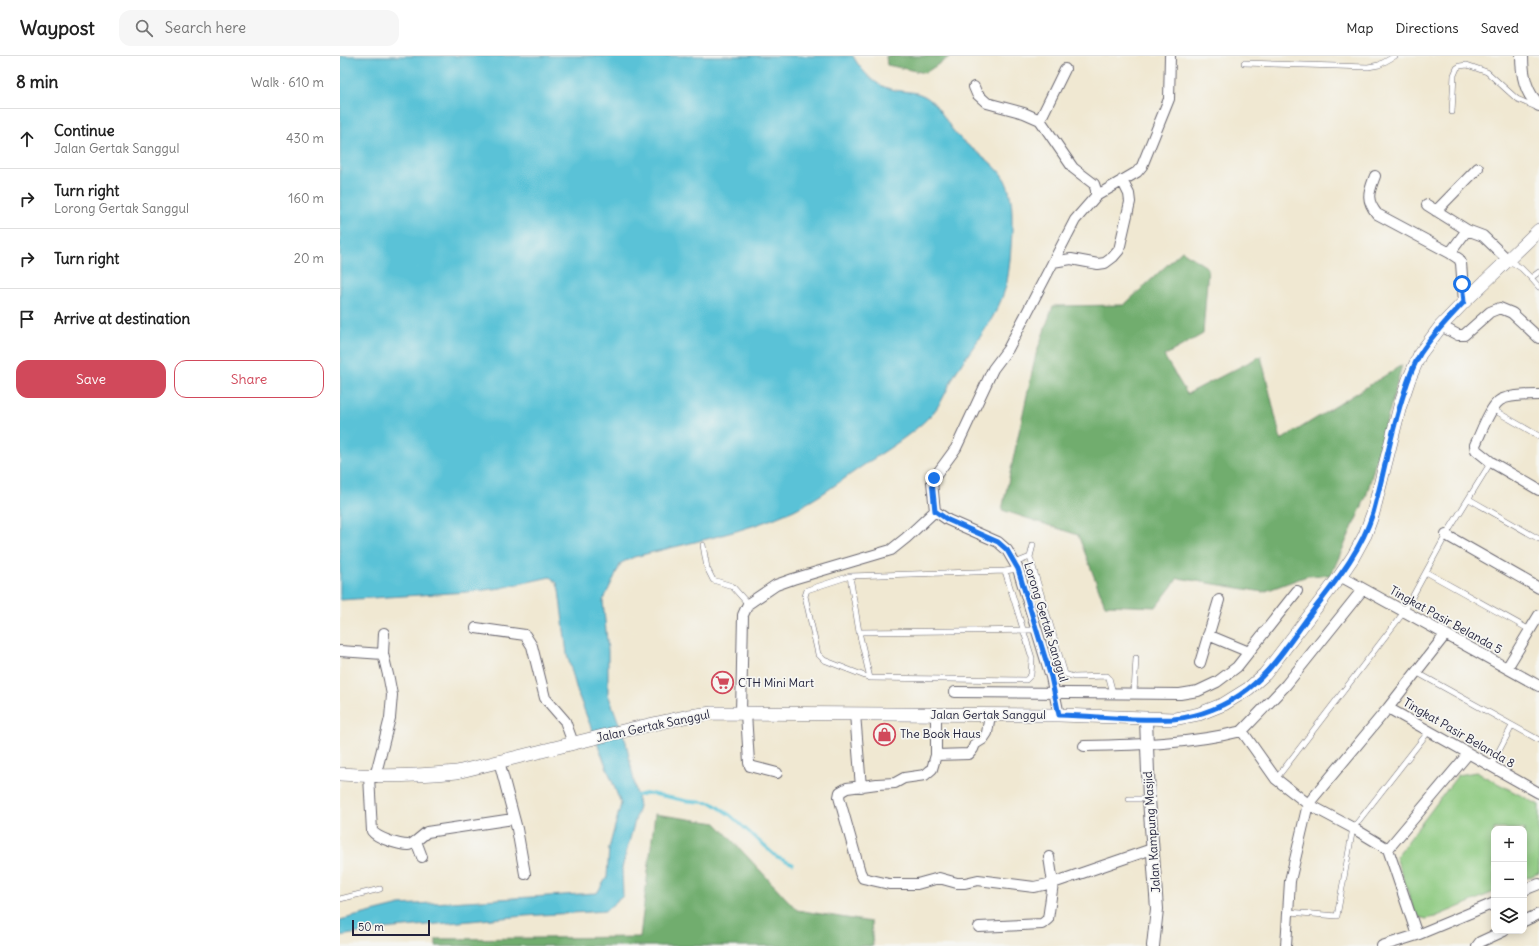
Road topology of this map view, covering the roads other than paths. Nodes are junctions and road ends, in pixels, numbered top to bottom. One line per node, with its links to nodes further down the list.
1 (1170, 56): 12 (street)
2 (1395, 56): 4 (lane)
3 (1522, 56): 7 (street)
4 (1244, 63)
5 (1065, 69): 9 (street)
6 (974, 87): 9 (street)
7 (1539, 106): 8 (lane)
8 (1452, 112)
9 (1040, 120): 13 (street)
10 (1478, 168): 14 (street)
11 (1375, 176): 16 (street)
12 (1122, 180): 13 (street); 18 (street)
13 (1096, 196): 18 (street)
14 (1467, 230): 16 (street); 17 (street)
15 (1539, 230): 17 (main road, Jalan Gertak Sanggul)
16 (1450, 253): 22 (street)
17 (1508, 260): 20 (lane); 22 (main road, Jalan Gertak Sanggul)
18 (1053, 262): 31 (street)
19 (1539, 272): 20 (lane)
20 (1531, 278): 21 (lane)
21 (1539, 287)
22 (1464, 302): 23 (main road, Jalan Gertak Sanggul)
23 (1441, 326): 24 (street); 41 (main road, Jalan Gertak Sanggul)
24 (1539, 338)
25 (1539, 395): 26 (street)
26 (1492, 409): 27 (lane); 28 (street)
27 (1539, 436)
28 (1492, 462): 29 (street); 30 (lane)
29 (1539, 490)
30 (1469, 499): 32 (lane); 33 (lane)
31 (935, 511): 37 (street, Lorong Gertak Sanggul); 46 (street)
32 (1446, 535): 39 (lane); 42 (street)
33 (1539, 539)
34 (1033, 545): 36 (lane)
35 (703, 546): 46 (lane)
36 (1030, 557): 37 (lane); 67 (lane)
37 (1016, 566): 38 (lane); 51 (street, Lorong Gertak Sanggul)
38 (1005, 571): 40 (lane); 50 (lane)
39 (1426, 572): 47 (lane); 52 (lane)
40 (850, 576): 53 (lane); 64 (lane)
41 (1340, 576): 43 (street, Tingkat Pasir Belanda 5); 76 (main road, Jalan Gertak Sanggul)
42 (1539, 588)
43 (1363, 589): 47 (street, Tingkat Pasir Belanda 5); 78 (street)
44 (1297, 592): 58 (street)
45 (1219, 600): 55 (street)
46 (748, 604): 71 (street)
47 (1404, 612): 56 (street, Tingkat Pasir Belanda 5); 91 (lane)
48 (1539, 615): 52 (street)
49 (476, 628): 81 (street)
50 (1024, 630): 51 (lane); 53 (lane); 64 (lane)
51 (1035, 630): 69 (street, Lorong Gertak Sanggul)
52 (1530, 630): 62 (street)
53 (860, 632): 64 (lane)
54 (384, 633): 59 (street)
55 (1208, 635): 58 (street); 61 (street)
56 (1445, 635): 62 (street, Tingkat Pasir Belanda 5); 63 (street)
57 (340, 651): 59 (street)
58 (1249, 652): 68 (street)
59 (383, 654): 90 (street)
60 (1136, 658): 68 (lane)
61 (1200, 663)
62 (1507, 668): 65 (street, Tingkat Pasir Belanda 5)
63 (1416, 672): 70 (street); 77 (lane)
64 (870, 678)
65 (1539, 686)
66 (955, 692): 69 (street)
67 (1113, 693): 68 (street); 69 (street)
68 (1134, 693)
69 (1054, 694): 75 (street, Lorong Gertak Sanggul)
70 (1388, 708): 79 (street, Tingkat Pasir Belanda 8); 96 (street)
71 (744, 712): 72 (main road, Jalan Gertak Sanggul); 81 (main road, Jalan Gertak Sanggul); 88 (street)
72 (855, 714): 73 (main road, Jalan Gertak Sanggul); 92 (street)
73 (936, 714): 74 (main road, Jalan Gertak Sanggul); 85 (street)
74 (990, 715): 75 (main road, Jalan Gertak Sanggul); 85 (street)
75 (1059, 715): 76 (main road, Jalan Gertak Sanggul)
76 (1146, 719): 82 (street, Jalan Kampung Masjid)
77 (1512, 726): 80 (lane); 87 (lane)
78 (1242, 730): 82 (street); 91 (street)
79 (1429, 731): 84 (street, Tingkat Pasir Belanda 8); 98 (lane)
80 (1539, 740)
81 (573, 743): 86 (main road, Jalan Gertak Sanggul)
82 (1146, 745): 83 (street); 94 (street, Jalan Kampung Masjid)
83 (1084, 746)
84 (1468, 754): 87 (street, Tingkat Pasir Belanda 8); 101 (street)
85 (936, 755): 92 (street)
86 (499, 762): 90 (main road, Jalan Gertak Sanggul); 97 (street)
87 (1491, 766): 93 (street, Tingkat Pasir Belanda 8)
88 (777, 773)
89 (340, 774): 90 (main road, Jalan Gertak Sanggul)
90 (372, 776): 99 (street)
91 (1276, 779): 96 (street)
92 (861, 787): 105 (street)
93 (1539, 792)
94 (1149, 798): 95 (lane); 100 (street, Jalan Kampung Masjid)
95 (1129, 799)
96 (1308, 804): 98 (street); 111 (street)
97 (513, 819): 99 (street); 104 (street)
98 (1353, 828): 101 (street); 111 (lane)
99 (416, 841): 102 (street)
100 (1152, 849): 105 (street); 117 (street, Jalan Kampung Masjid)
101 (1388, 849): 116 (street)
102 (422, 857)
103 (1049, 857): 105 (street)
104 (525, 874)
105 (1054, 883): 114 (street)
106 (1539, 884): 108 (street)
107 (380, 889): 109 (lane)
108 (1527, 889)
109 (340, 899)
110 (1491, 904): 116 (street)
111 (1289, 912): 118 (street)
112 (1539, 914): 113 (street)
113 (1527, 920)
114 (979, 927)
115 (1497, 934): 120 (street)
116 (1417, 935): 119 (street)
117 (1153, 946)
118 (1286, 946)
119 (1382, 946)
120 (1477, 946)

